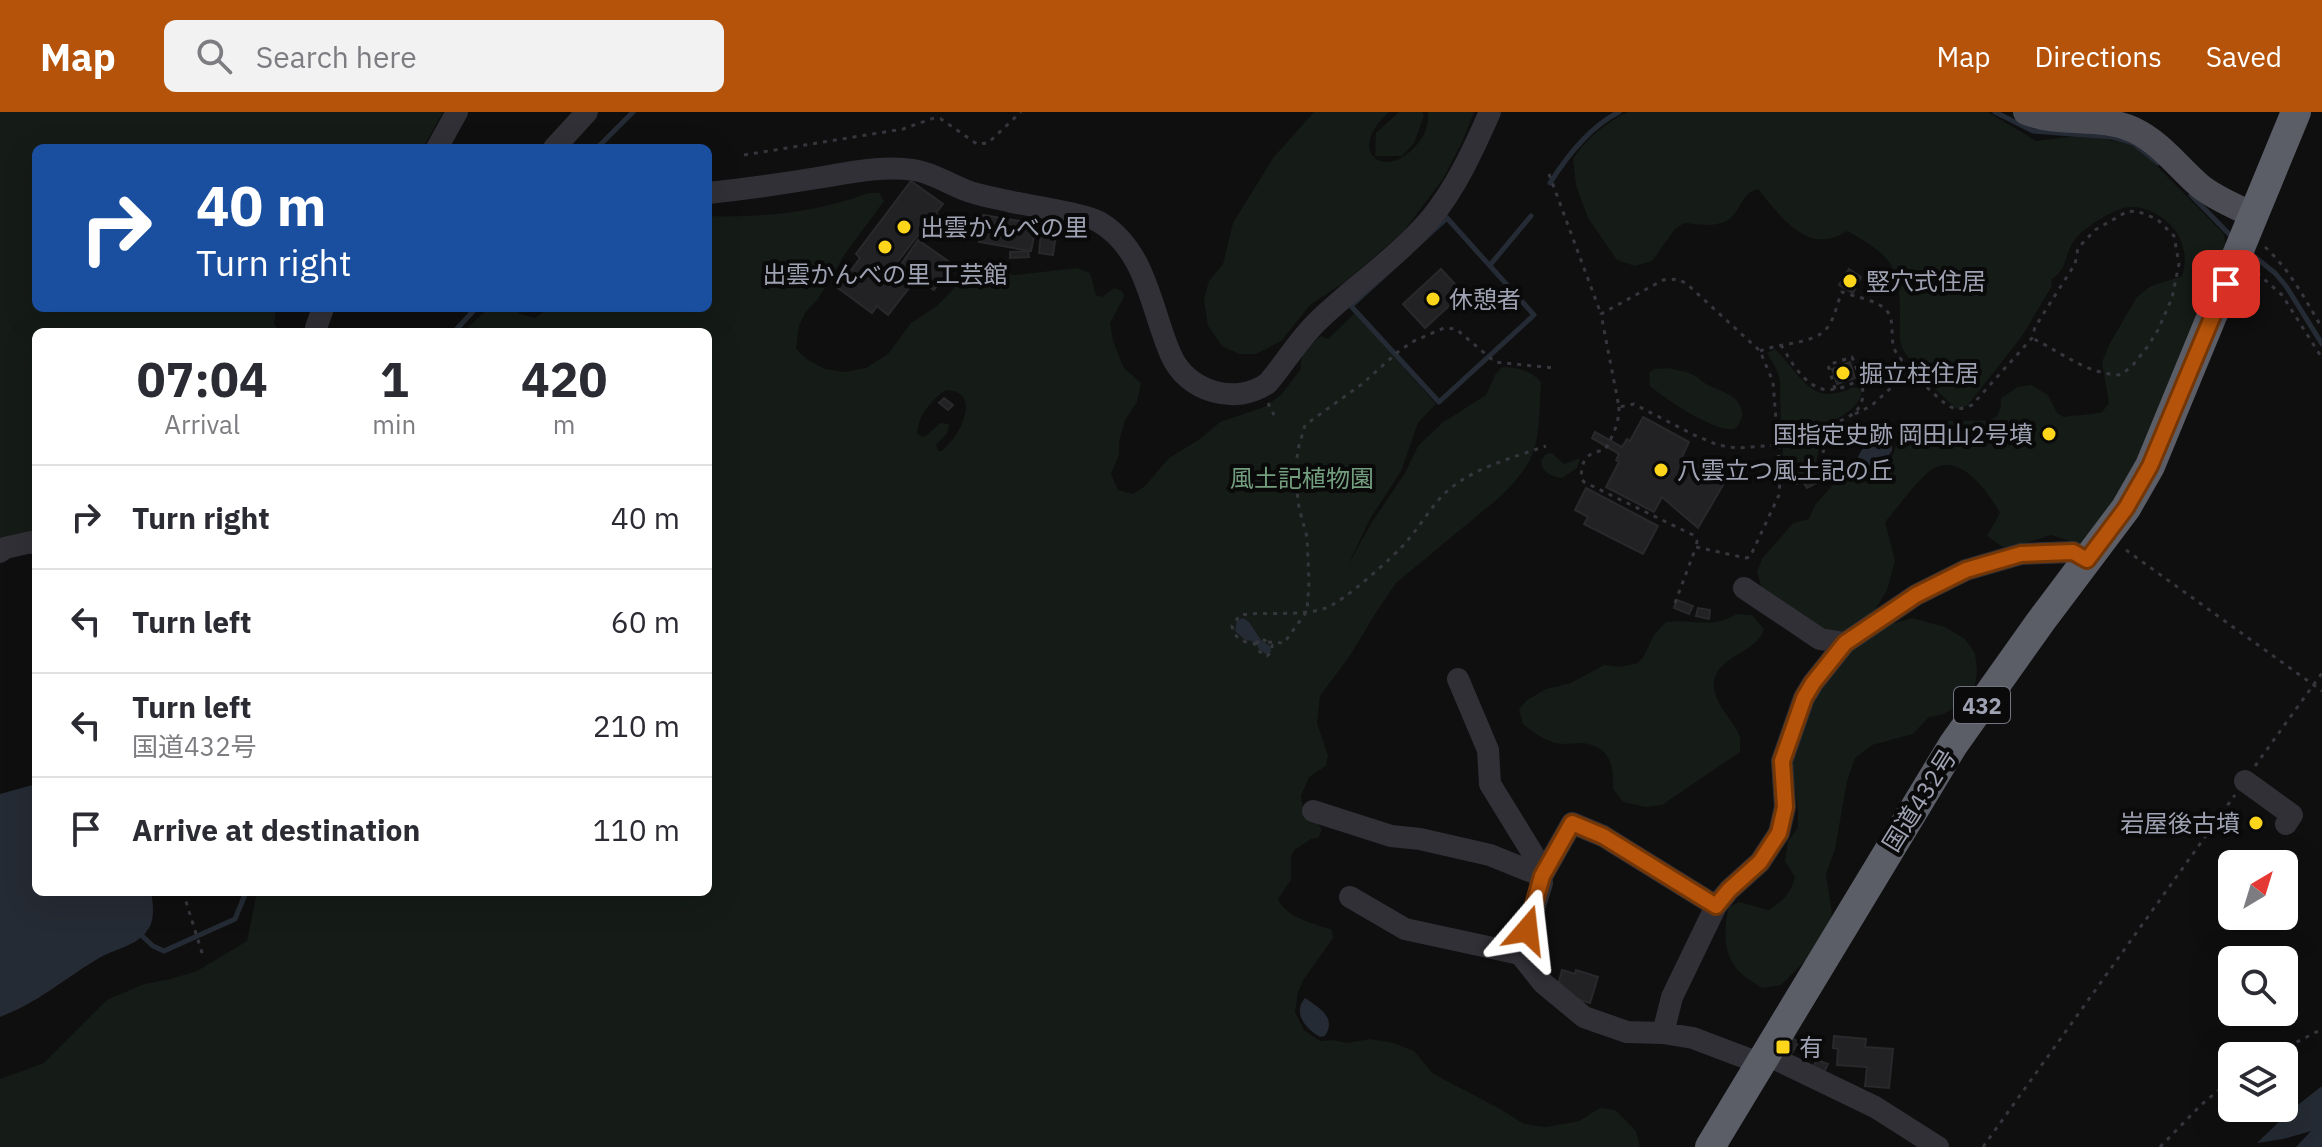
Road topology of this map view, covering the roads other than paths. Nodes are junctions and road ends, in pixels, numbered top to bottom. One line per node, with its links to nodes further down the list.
1 (457, 112): 6 (street)
2 (587, 112): 7 (street)
3 (1490, 112): 8 (street)
4 (2026, 112): 9 (main road)
5 (2296, 112): 9 (highway, 国道432号 / 432)
6 (439, 144)
7 (558, 144)
8 (712, 192)
9 (2246, 235): 12 (highway, 国道432号 / 432)
10 (32, 542): 11 (street)
11 (0, 552)
12 (2087, 560): 14 (street); 24 (highway, 国道432号 / 432)
13 (1744, 588): 14 (street)
14 (1845, 643): 21 (street)
15 (1458, 679): 19 (street)
16 (2245, 781): 18 (street)
17 (1313, 811): 19 (street)
18 (2286, 824)
19 (1542, 876): 21 (street); 22 (street)
20 (1350, 897): 22 (street)
21 (1716, 906): 23 (street)
22 (1520, 954): 23 (street)
23 (1663, 1033): 24 (street)
24 (1762, 1059): 25 (highway, 国道432号 / 432); 26 (street)
25 (1710, 1147)
26 (1938, 1147)

